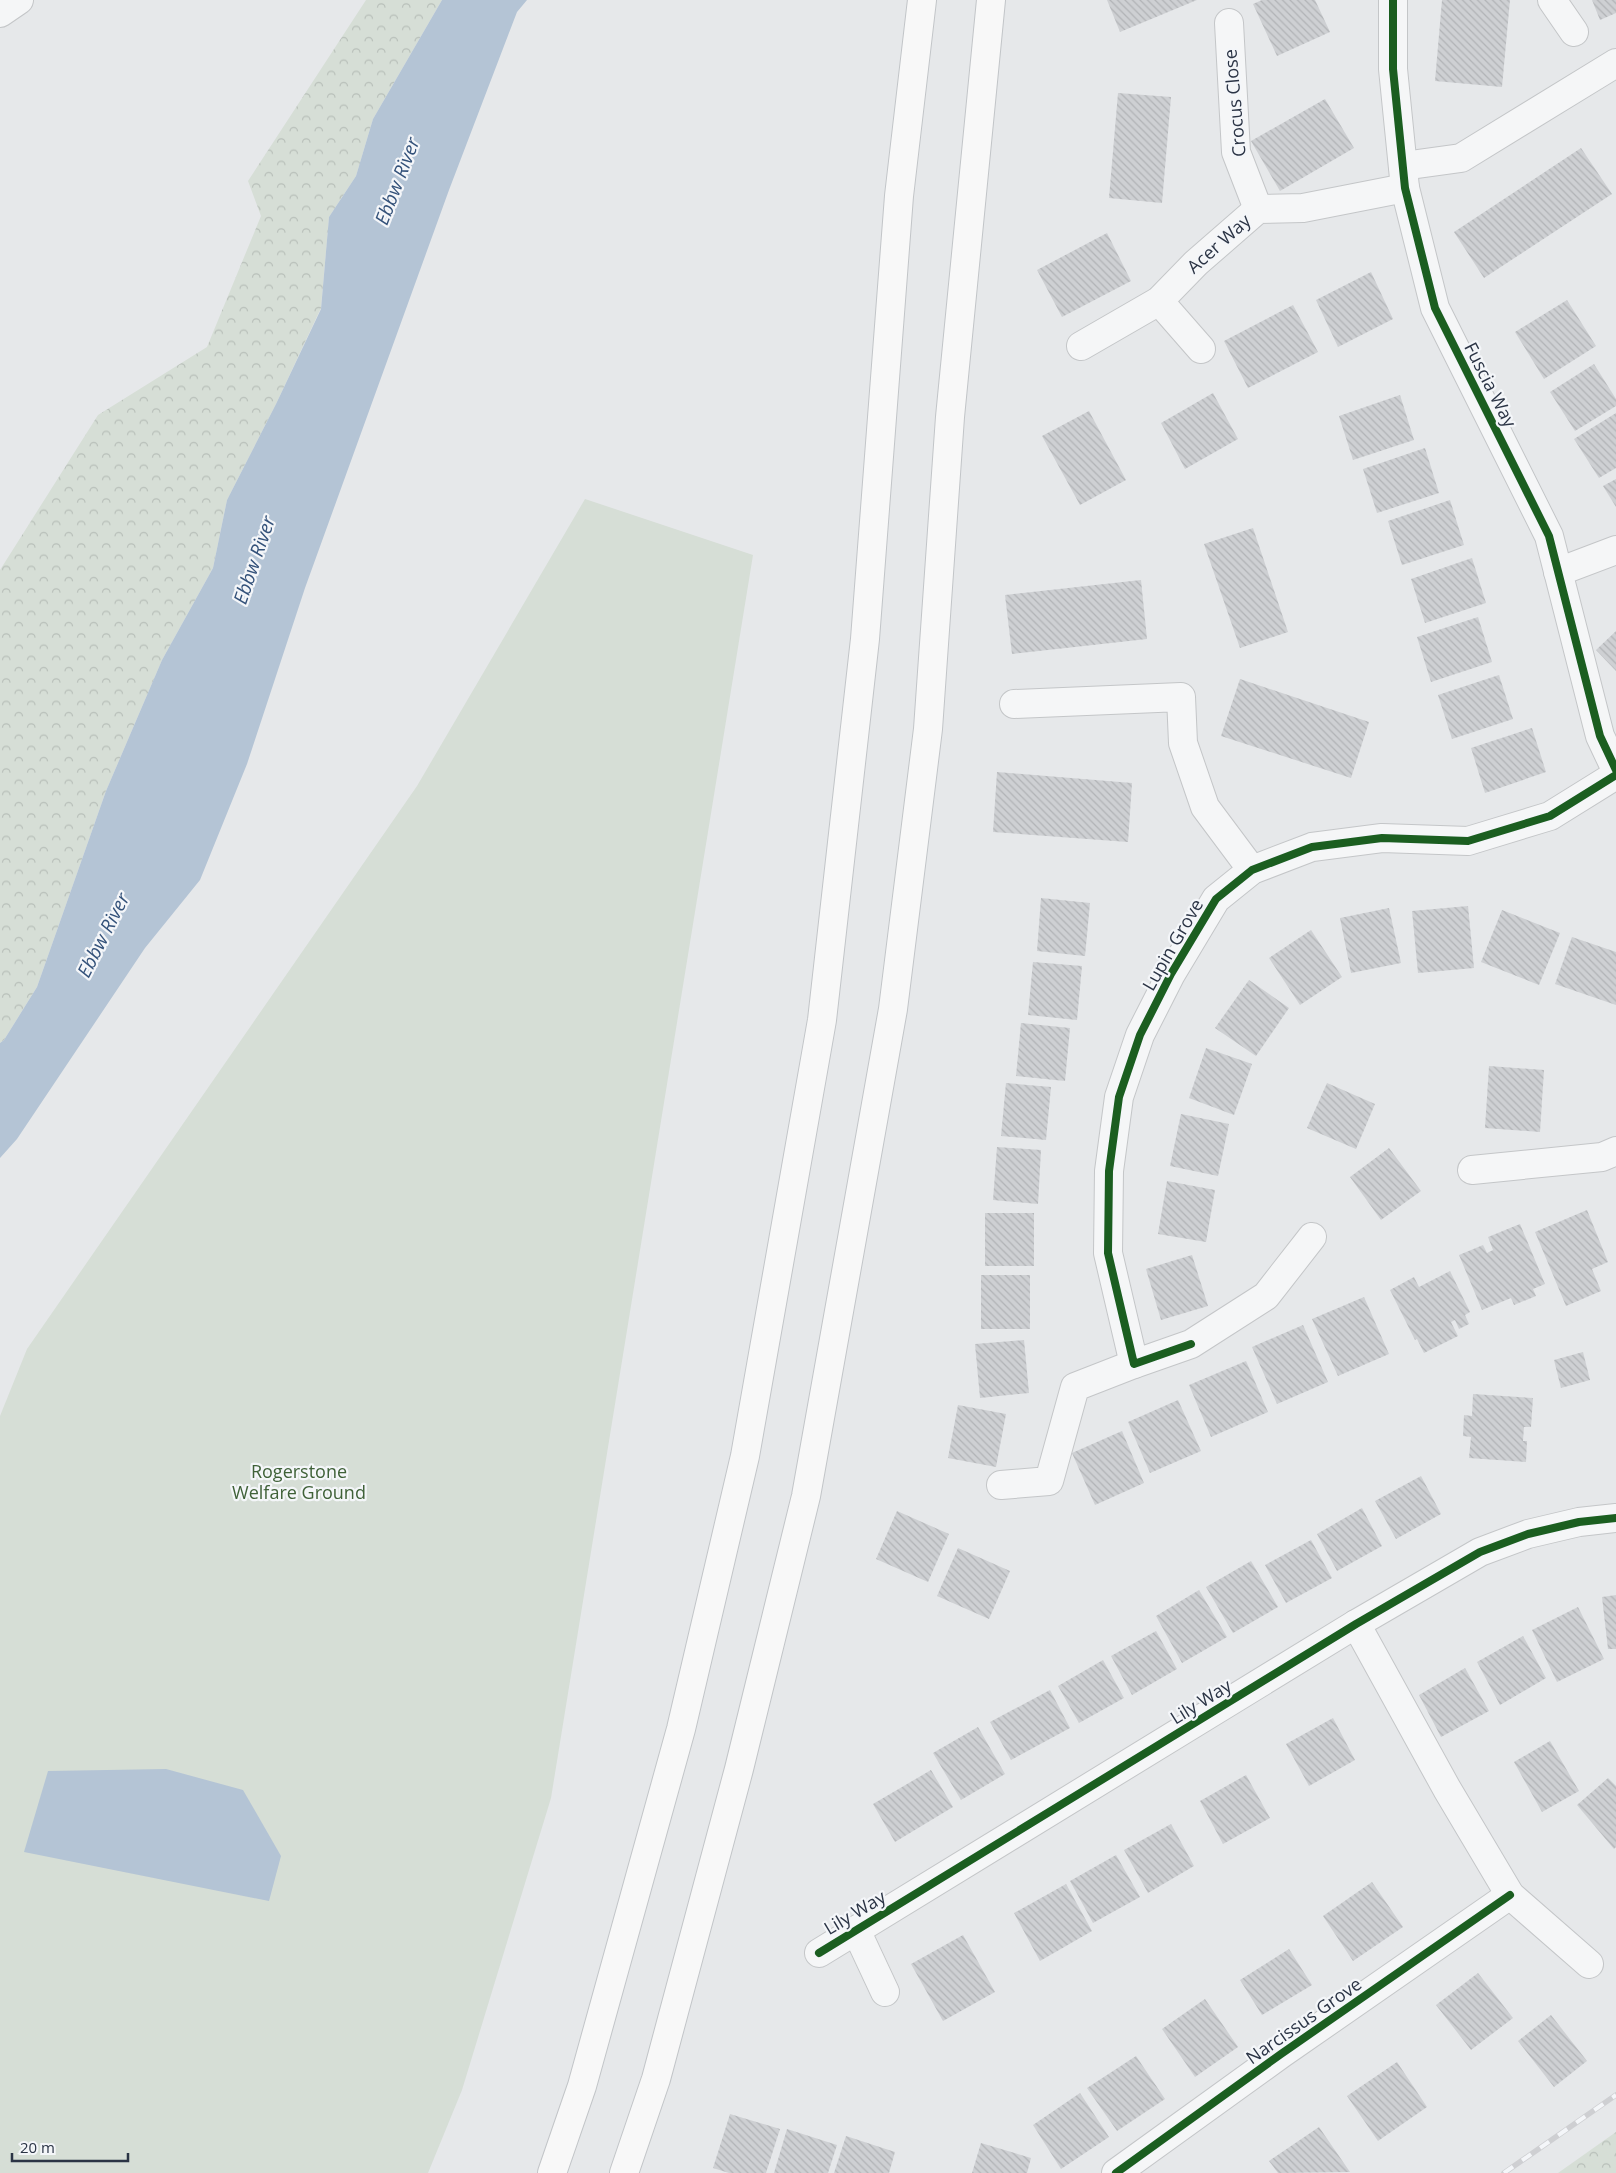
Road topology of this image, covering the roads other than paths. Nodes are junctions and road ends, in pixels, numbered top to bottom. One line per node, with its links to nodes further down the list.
1 (19, 0): 6 (street)
2 (922, 0): 33 (main road)
3 (991, 0): 34 (main road)
4 (1393, 0): 10 (street, Fuscia Way)
5 (1552, 0): 8 (street)
6 (0, 14)
7 (1229, 23): 11 (street, Crocus Close)
8 (1574, 32)
9 (1616, 63): 10 (street, Acer Way)
10 (1404, 177): 11 (street, Acer Way); 16 (street, Fuscia Way)
11 (1258, 209): 12 (street, Acer Way)
12 (1159, 301): 13 (street, Acer Way); 14 (street)
13 (1080, 346)
14 (1200, 350)
15 (1616, 550): 16 (street)
16 (1558, 572): 18 (street, Fuscia Way)
17 (1014, 704): 20 (street)
18 (1616, 770)
19 (1616, 776): 20 (street, Lupin Grove)
20 (1252, 870): 24 (street, Lupin Grove)
21 (1609, 1154): 22 (street)
22 (1472, 1170)
23 (1312, 1237): 24 (street)
24 (1134, 1364): 25 (street)
25 (1001, 1485)
26 (1616, 1518): 27 (street, Lily Way)
27 (1356, 1624): 28 (street); 29 (street, Lily Way)
28 (1510, 1895): 31 (street); 35 (street, Narcissus Grove)
29 (856, 1930): 30 (street, Lily Way); 32 (street)
30 (819, 1953)
31 (1589, 1964)
32 (886, 1992)
33 (552, 2173)
34 (624, 2173)
35 (1116, 2173)

